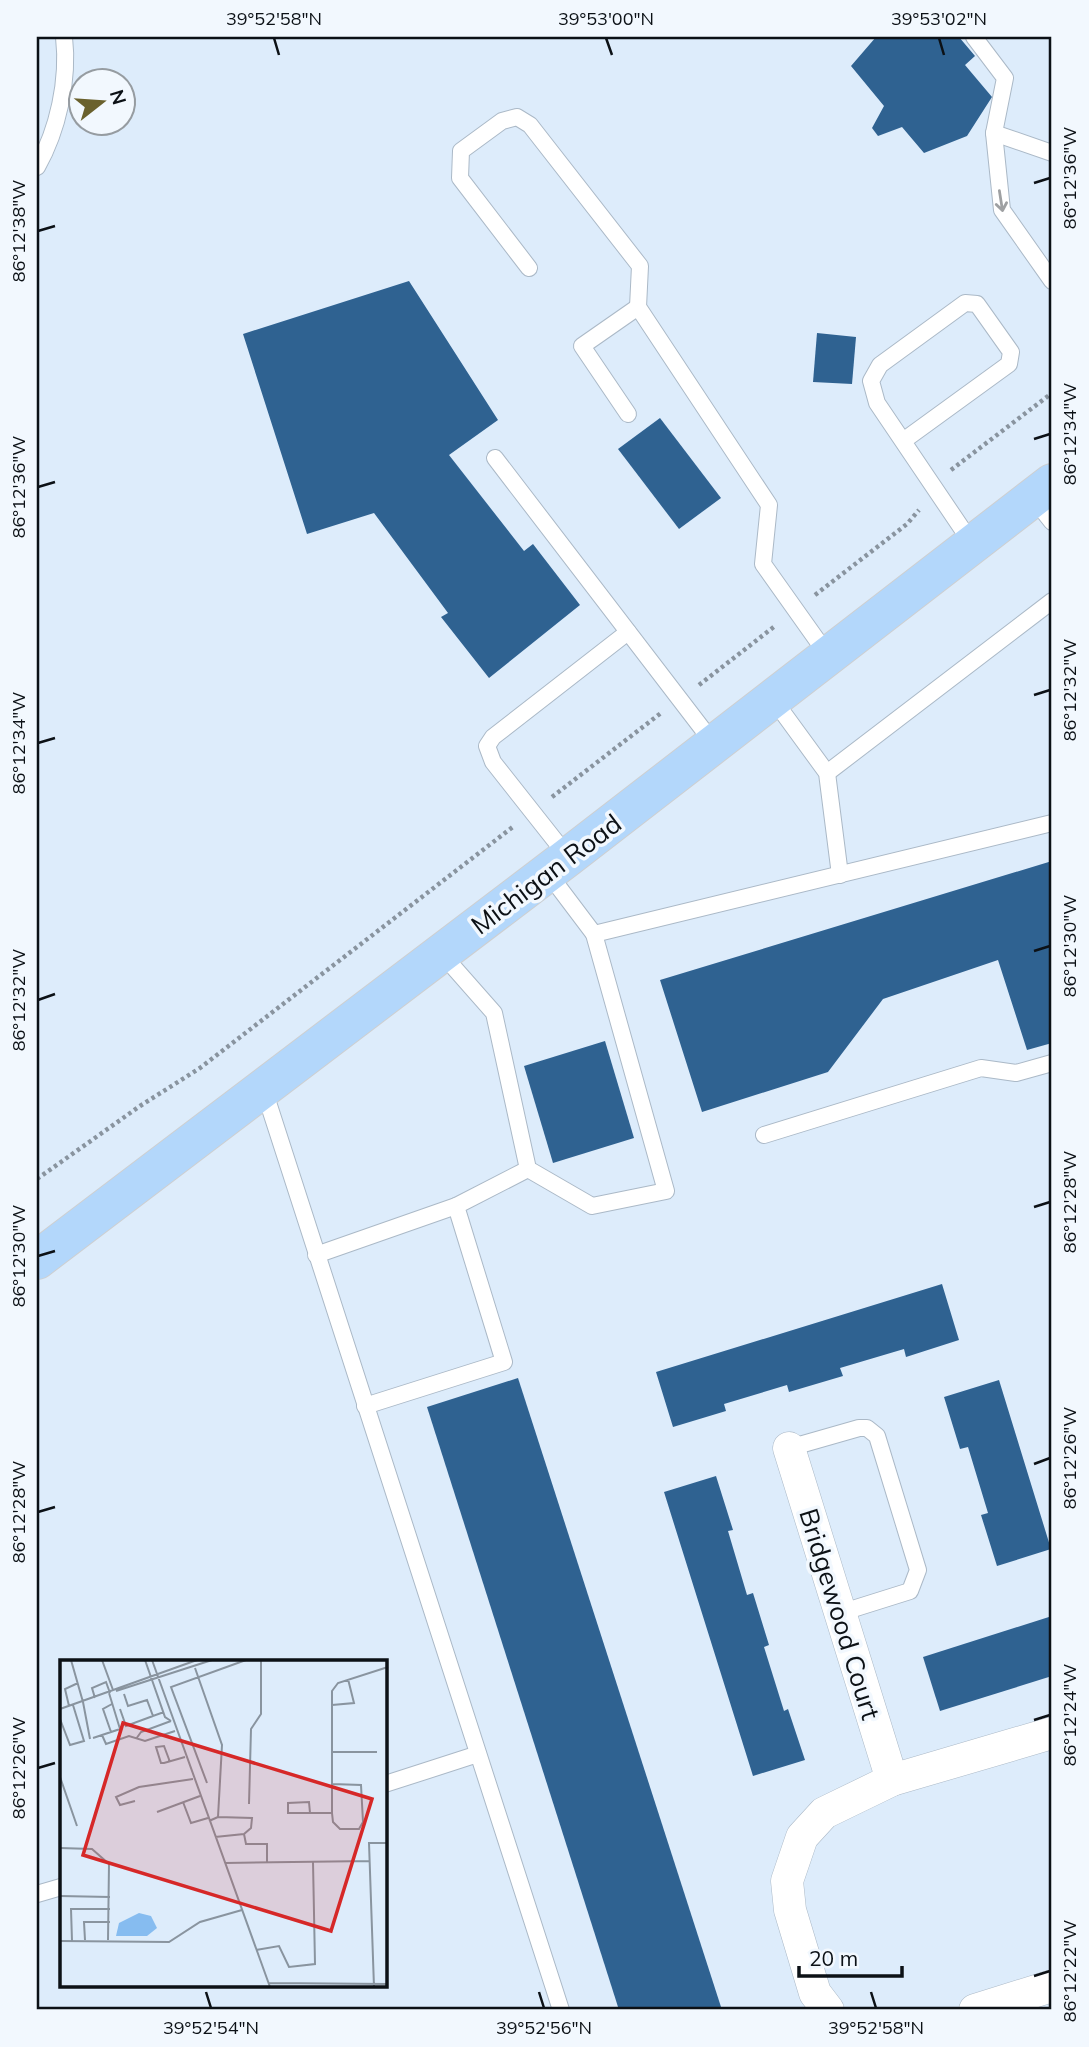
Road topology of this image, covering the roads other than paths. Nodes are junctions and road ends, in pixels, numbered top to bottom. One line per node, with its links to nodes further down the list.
1 (64, 37): 5 (lane)
2 (974, 37): 3 (lane)
3 (994, 133): 4 (lane); 7 (lane, one-way to 7)
4 (1052, 153)
5 (37, 167)
6 (529, 268): 8 (lane)
7 (1052, 281)
8 (638, 307): 9 (lane); 16 (lane)
9 (628, 414)
10 (903, 441): 10 (lane); 13 (lane)
11 (495, 458): 15 (lane)
12 (1046, 501): 13 (main road, Michigan Road)
13 (974, 545): 16 (main road, Michigan Road)
14 (1052, 601): 19 (lane)
15 (628, 632): 18 (lane); 21 (lane)
16 (829, 657): 17 (main road, Michigan Road)
17 (773, 699): 18 (main road, Michigan Road); 19 (lane)
18 (714, 744): 21 (main road, Michigan Road)
19 (827, 773): 22 (lane)
20 (1052, 823): 22 (lane)
21 (558, 865): 23 (lane); 24 (main road, Michigan Road)
22 (840, 875): 23 (lane)
23 (594, 934): 28 (lane)
24 (441, 953): 26 (main road, Michigan Road); 28 (lane)
25 (1052, 1063): 27 (lane)
26 (263, 1089): 30 (lane); 31 (main road, Michigan Road)
27 (764, 1135)
28 (528, 1169): 29 (lane)
29 (456, 1206): 30 (lane); 32 (lane)
30 (316, 1255): 32 (lane)
31 (37, 1260)
32 (365, 1406): 36 (lane)
33 (789, 1448): 34 (street, Bridgewood Court); 34 (lane)
34 (840, 1613): 37 (street, Bridgewood Court)
35 (1052, 1733): 37 (street)
36 (478, 1754): 38 (lane); 42 (lane)
37 (892, 1780): 43 (street)
38 (387, 1783)
39 (60, 1886): 40 (lane)
40 (37, 1894)
41 (1052, 1986): 44 (street)
42 (561, 2010)
43 (828, 2010)
44 (975, 2010)

